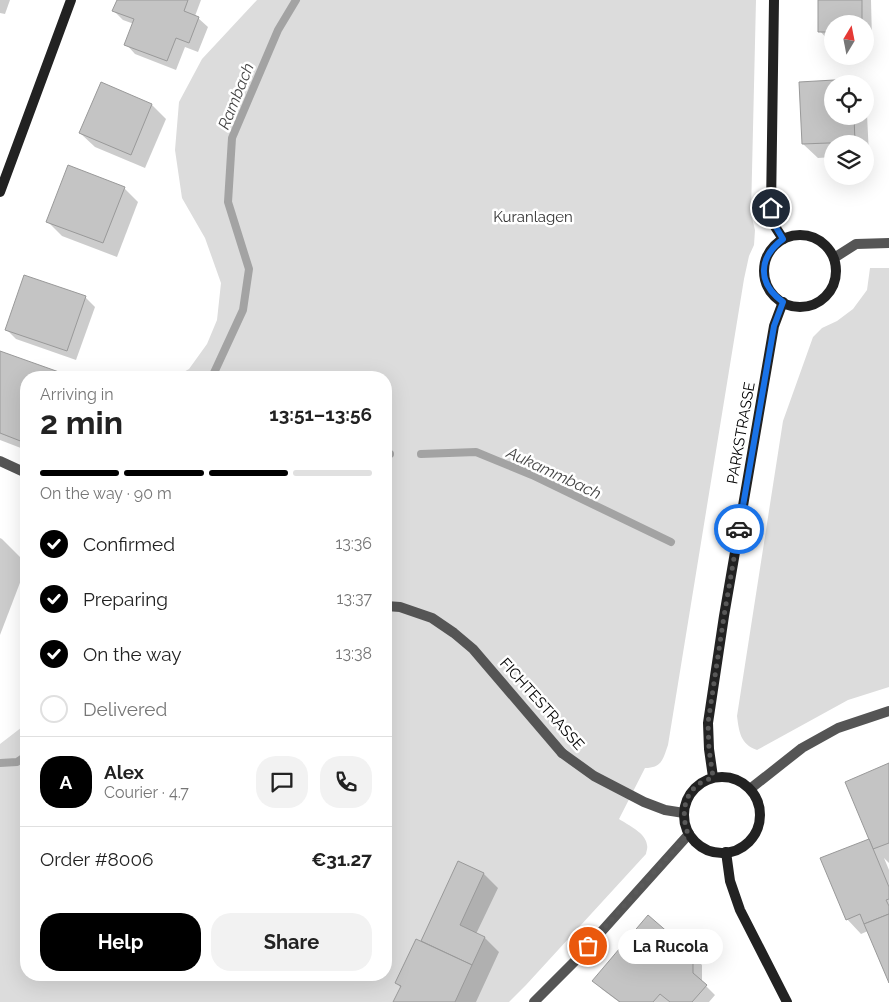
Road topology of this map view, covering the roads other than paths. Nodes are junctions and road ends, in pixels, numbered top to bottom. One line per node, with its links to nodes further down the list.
1 (71, 0): 3 (street)
2 (774, 0): 4 (street)
3 (0, 192)
4 (783, 239): 6 (street); 7 (street)
5 (889, 243): 6 (street)
6 (834, 258): 7 (street)
7 (783, 302): 12 (street, PARKSTRASSE)
8 (0, 461): 9 (street)
9 (20, 470)
10 (392, 606): 14 (street, FICHTESTRASSE)
11 (889, 711): 13 (street)
12 (713, 777): 13 (street); 14 (street)
13 (750, 789): 16 (street)
14 (684, 813): 15 (street)
15 (688, 834): 16 (street); 17 (street)
16 (726, 852): 18 (street)
17 (534, 1002)
18 (787, 1002)

